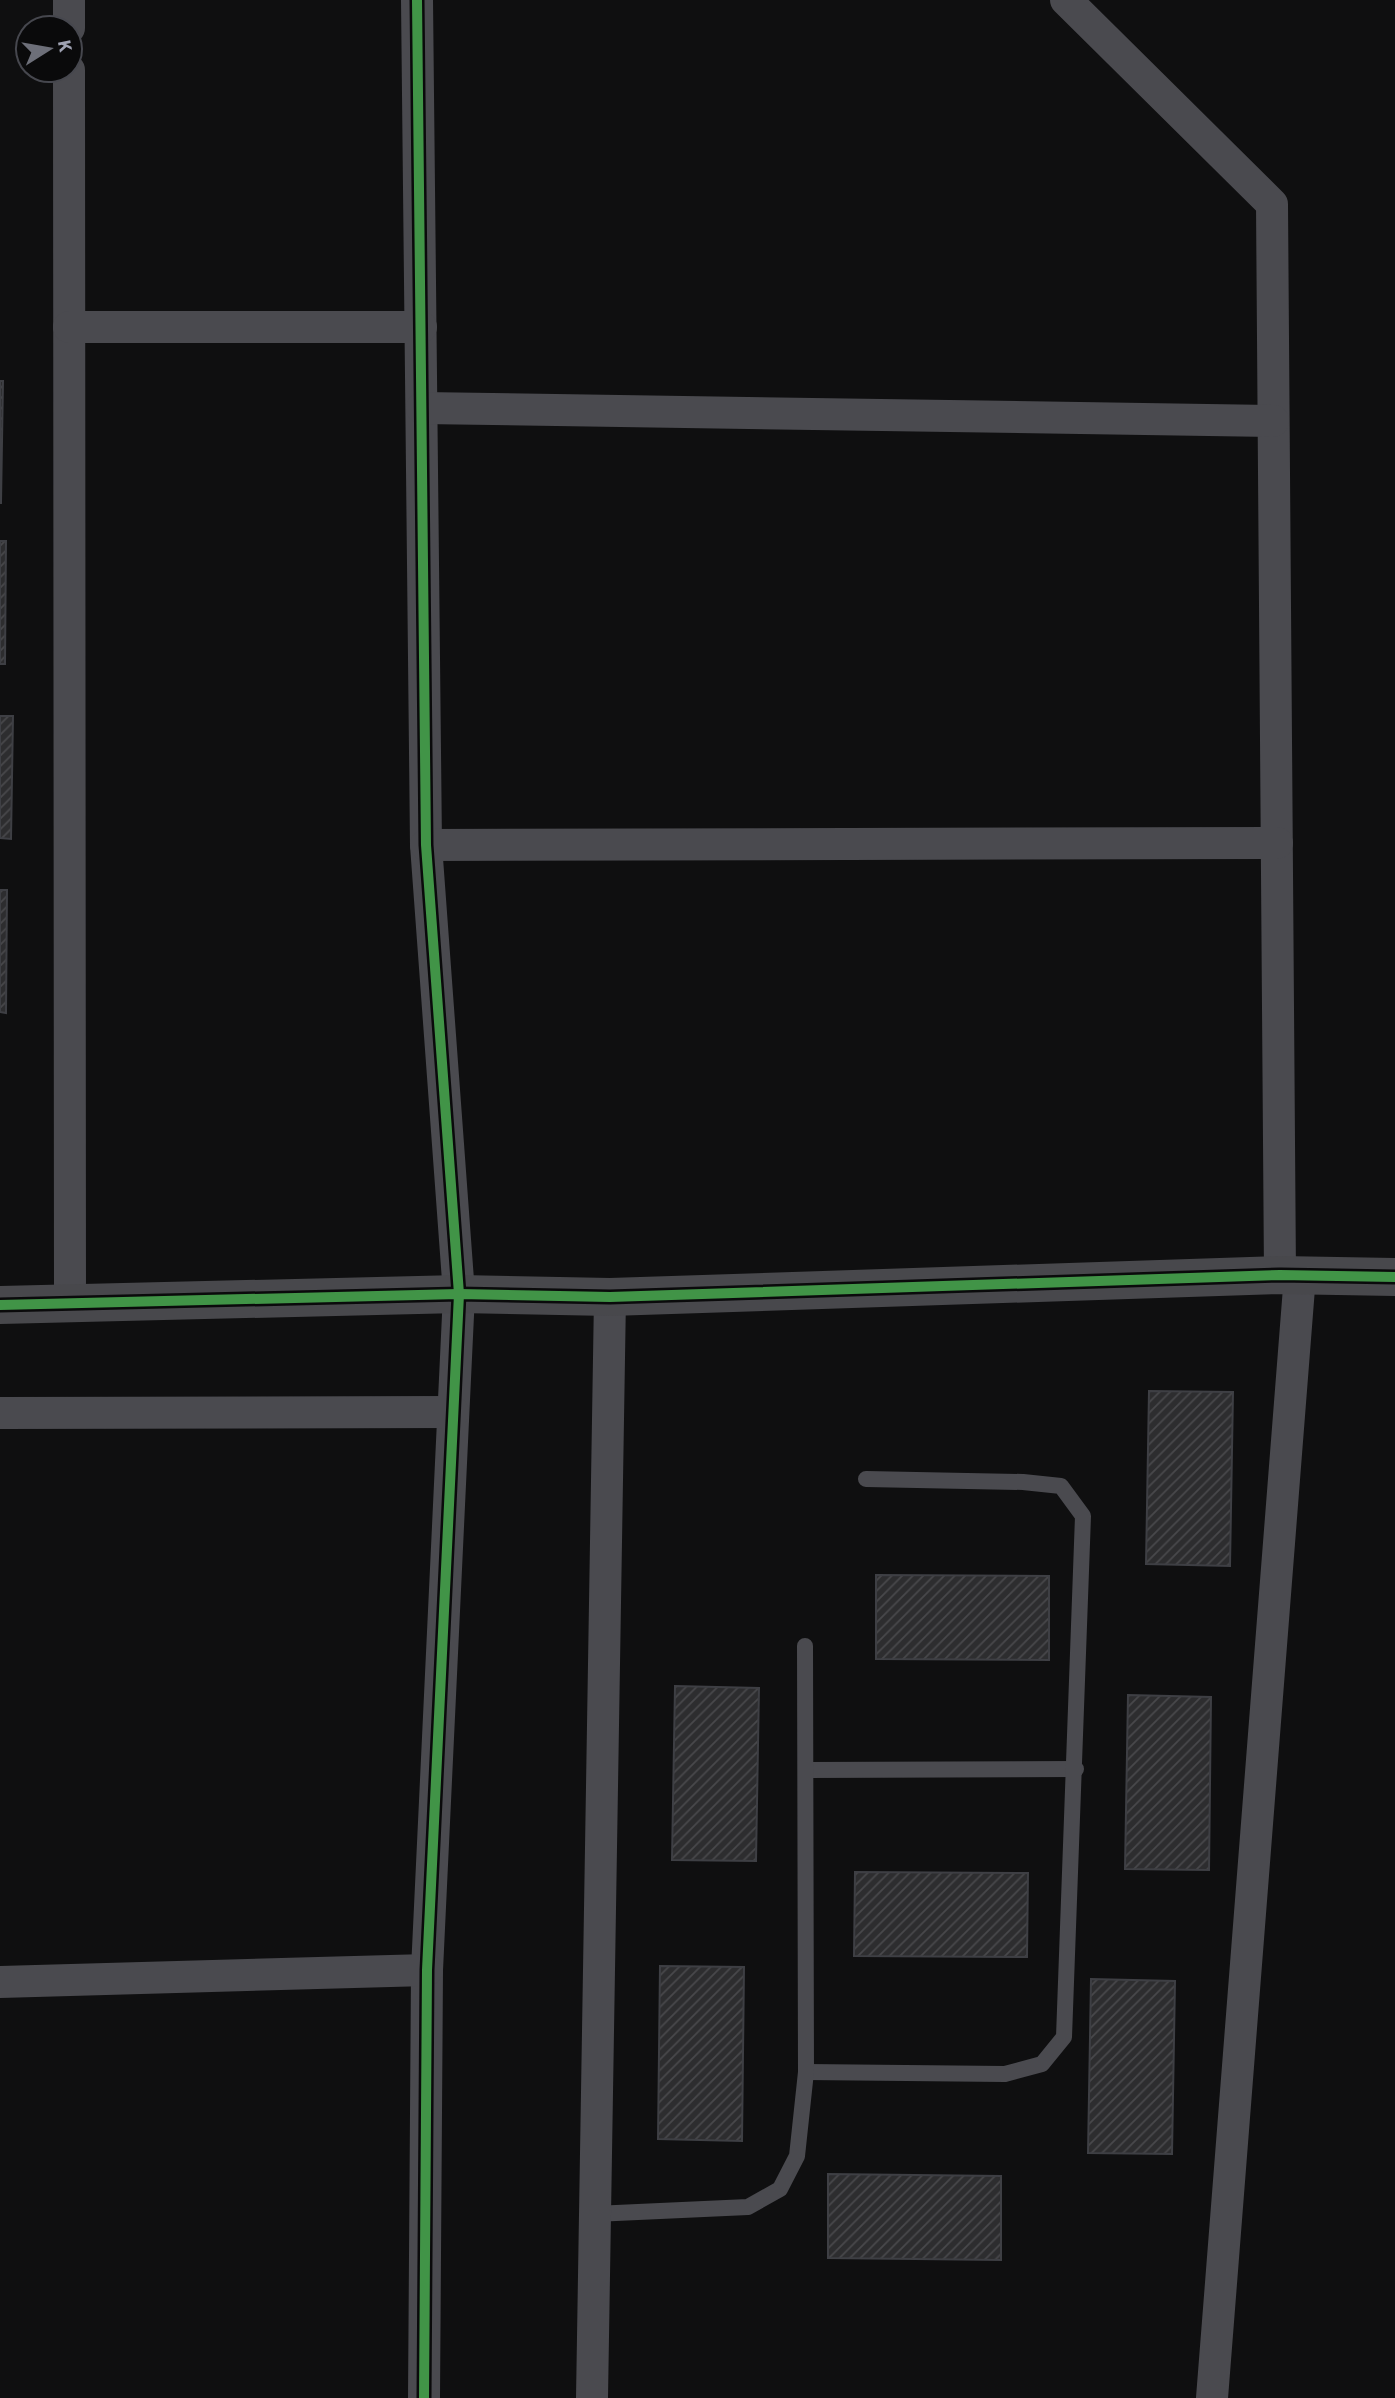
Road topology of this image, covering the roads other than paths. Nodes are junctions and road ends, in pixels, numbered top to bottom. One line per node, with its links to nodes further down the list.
1 (417, 0): 5 (street)
2 (1066, 0): 7 (street)
3 (69, 84): 4 (street)
4 (69, 327): 5 (street); 14 (street)
5 (421, 327): 6 (street)
6 (422, 408): 7 (street); 9 (street)
7 (1273, 421): 8 (street)
8 (1276, 843): 9 (street); 10 (street)
9 (426, 845): 12 (street)
10 (1290, 1275): 11 (street); 13 (street); 28 (street)
11 (1395, 1276)
12 (459, 1294): 13 (street); 14 (street); 16 (street)
13 (610, 1297): 25 (street)
14 (70, 1303): 15 (street)
15 (0, 1305)
16 (453, 1412): 17 (street); 22 (street)
17 (0, 1413)
18 (866, 1479): 20 (lane)
19 (805, 1646): 21 (lane)
20 (1076, 1769): 21 (lane); 24 (lane)
21 (807, 1770): 24 (lane)
22 (427, 1970): 23 (street); 26 (street)
23 (0, 1982)
24 (806, 2073): 25 (lane)
25 (594, 2214): 27 (street)
26 (424, 2398)
27 (592, 2398)
28 (1212, 2398)

